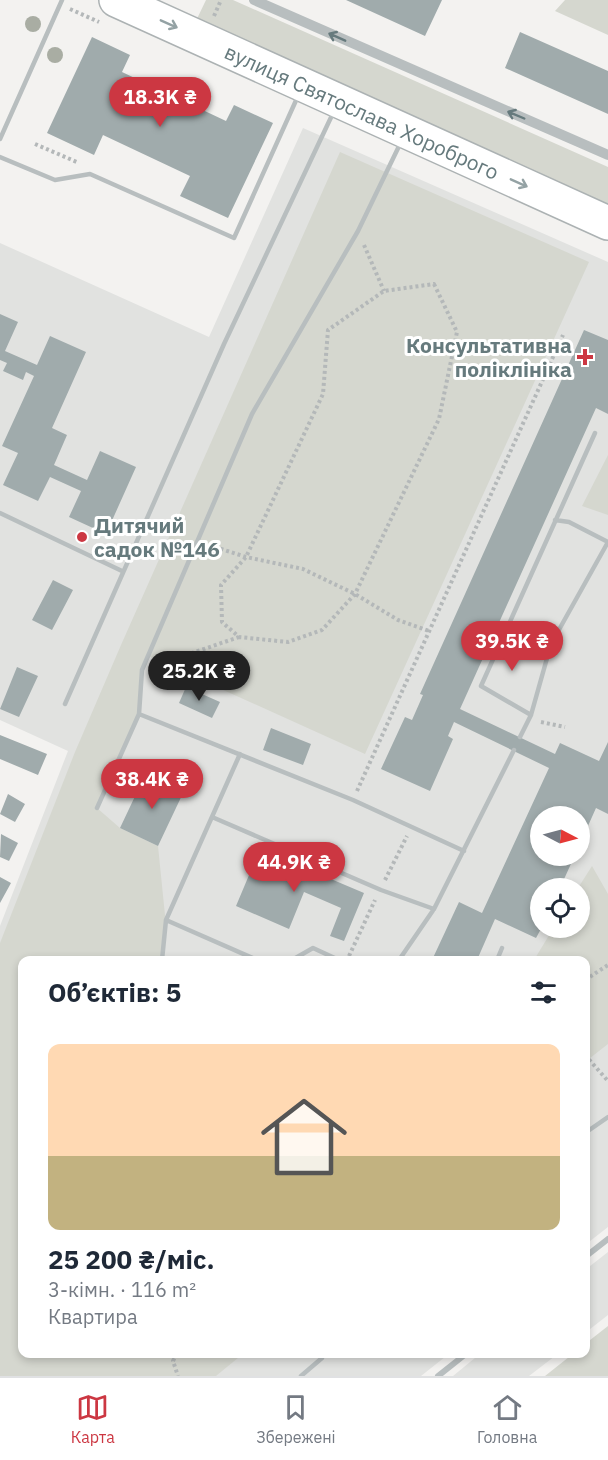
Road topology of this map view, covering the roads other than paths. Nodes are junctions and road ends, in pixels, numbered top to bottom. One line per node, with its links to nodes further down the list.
1 (62, 0): 7 (lane)
2 (116, 0): 4 (main road, вулиця Святослава Хороброго, one-way to 4)
3 (254, 0): 8 (street, one-way to 3)
4 (303, 85): 5 (main road, вулиця Святослава Хороброго); 9 (lane)
5 (338, 101): 6 (main road, вулиця Святослава Хороброго); 14 (lane)
6 (406, 131): 10 (main road, вулиця Святослава Хороброго, one-way to 10); 16 (lane)
7 (0, 139)
8 (608, 155)
9 (0, 157)
10 (608, 223)
11 (595, 433): 13 (lane)
12 (0, 513): 14 (lane)
13 (555, 520): 17 (lane); 17 (lane)
14 (122, 571): 15 (lane)
15 (65, 704)
16 (139, 714): 20 (lane); 21 (lane)
17 (531, 715): 18 (lane)
18 (520, 737)
19 (514, 750): 23 (lane)
20 (240, 754): 22 (lane); 23 (lane)
21 (97, 808)
22 (212, 818): 24 (lane); 25 (lane)
23 (464, 851): 24 (lane)
24 (434, 909): 31 (lane)
25 (166, 920): 27 (lane); 28 (lane)
26 (502, 948): 32 (lane)
27 (162, 956)
28 (248, 956)
29 (299, 956): 30 (lane)
30 (330, 956)
31 (402, 956)
32 (499, 956)
33 (608, 1117): 34 (lane)
34 (590, 1130)
35 (608, 1239): 36 (street)
36 (590, 1253)
37 (322, 1358): 39 (lane)
38 (460, 1358): 40 (street)
39 (301, 1376)
40 (438, 1376)

